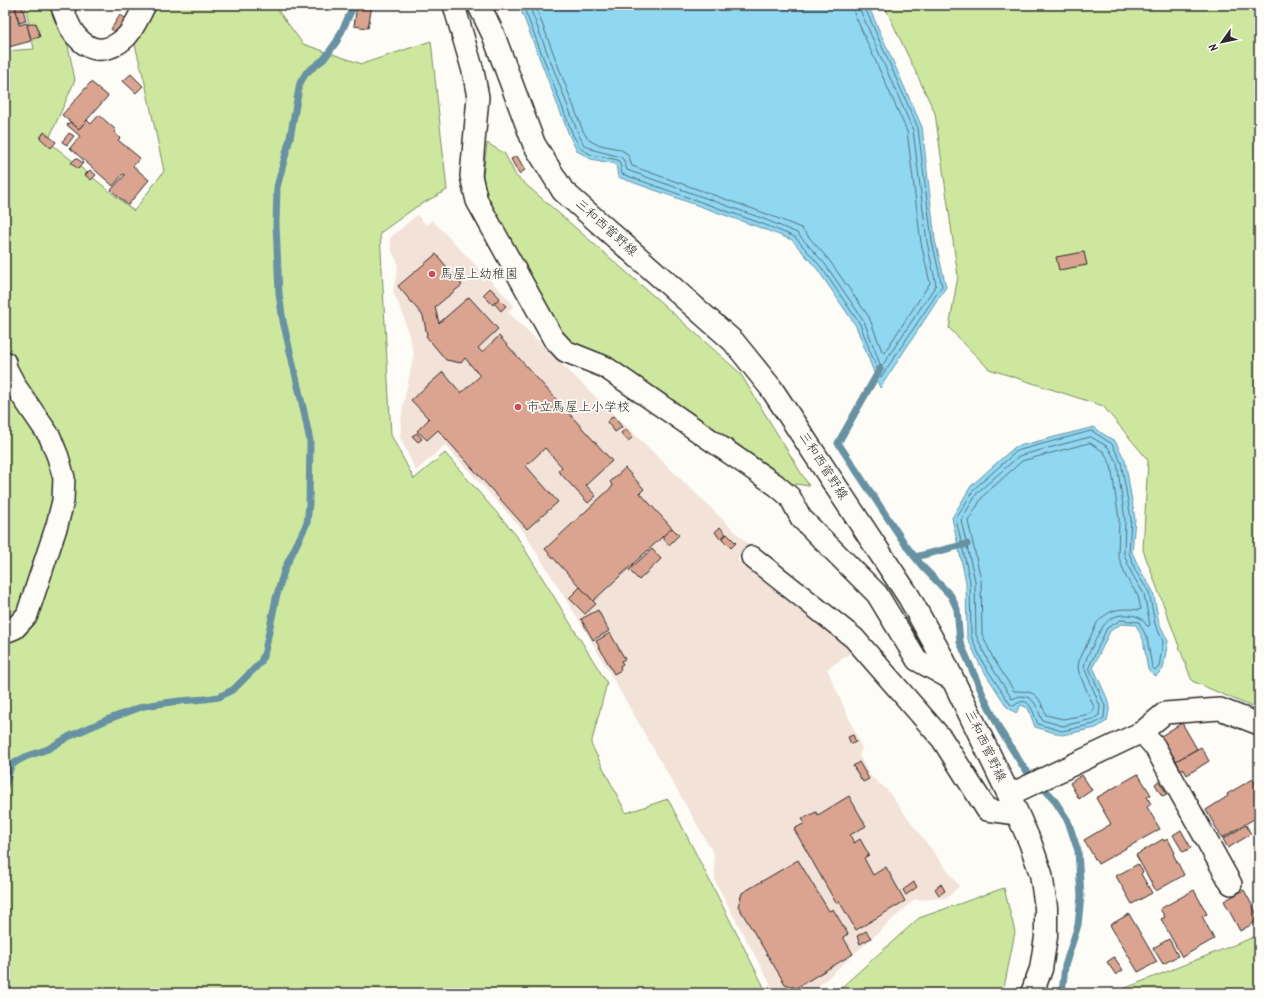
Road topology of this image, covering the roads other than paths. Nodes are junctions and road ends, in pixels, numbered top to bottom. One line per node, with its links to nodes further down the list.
1 (61, 5): 2 (street)
2 (145, 5)
3 (456, 5): 8 (street)
4 (479, 5): 8 (main road, 三和西菅野線)
5 (5, 362): 7 (street)
6 (752, 557): 11 (street)
7 (5, 632)
8 (953, 680): 11 (main road, 三和西菅野線)
9 (1259, 724): 10 (street)
10 (1142, 732): 11 (street); 12 (street)
11 (1013, 804): 13 (main road, 三和西菅野線)
12 (1231, 884)
13 (1032, 993)

